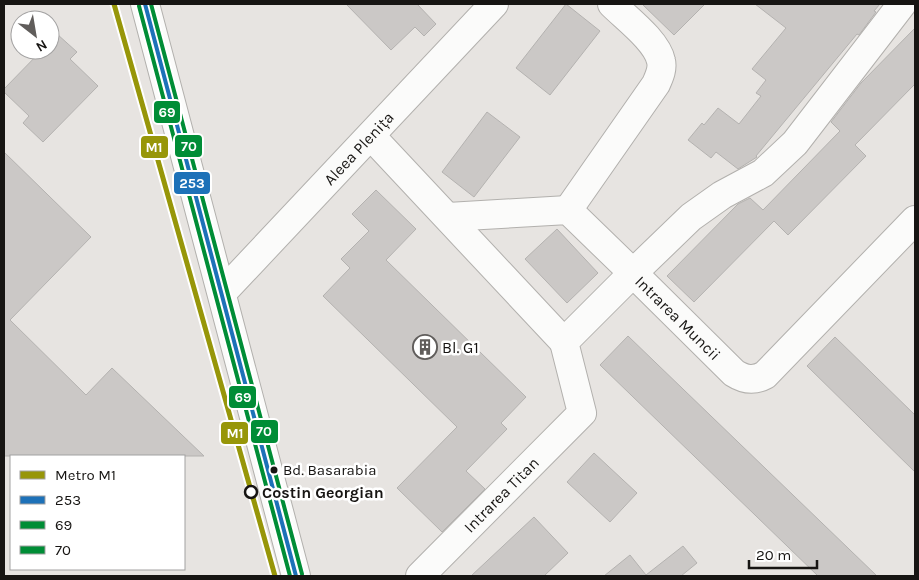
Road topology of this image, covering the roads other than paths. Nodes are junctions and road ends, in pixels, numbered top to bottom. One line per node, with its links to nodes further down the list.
1 (145, 4): 10 (street)
2 (494, 4): 5 (street, Aleea Plenița)
3 (612, 4): 6 (street)
4 (902, 4): 9 (street, Intrarea Muncii)
5 (371, 136): 7 (street); 10 (street, Aleea Plenița)
6 (568, 210): 7 (street); 9 (street)
7 (448, 217): 11 (street)
8 (915, 220): 9 (street, Intrarea Muncii)
9 (633, 273): 11 (street)
10 (222, 293): 12 (street)
11 (564, 342): 13 (street, Intrarea Titan)
12 (290, 574)
13 (420, 576)

